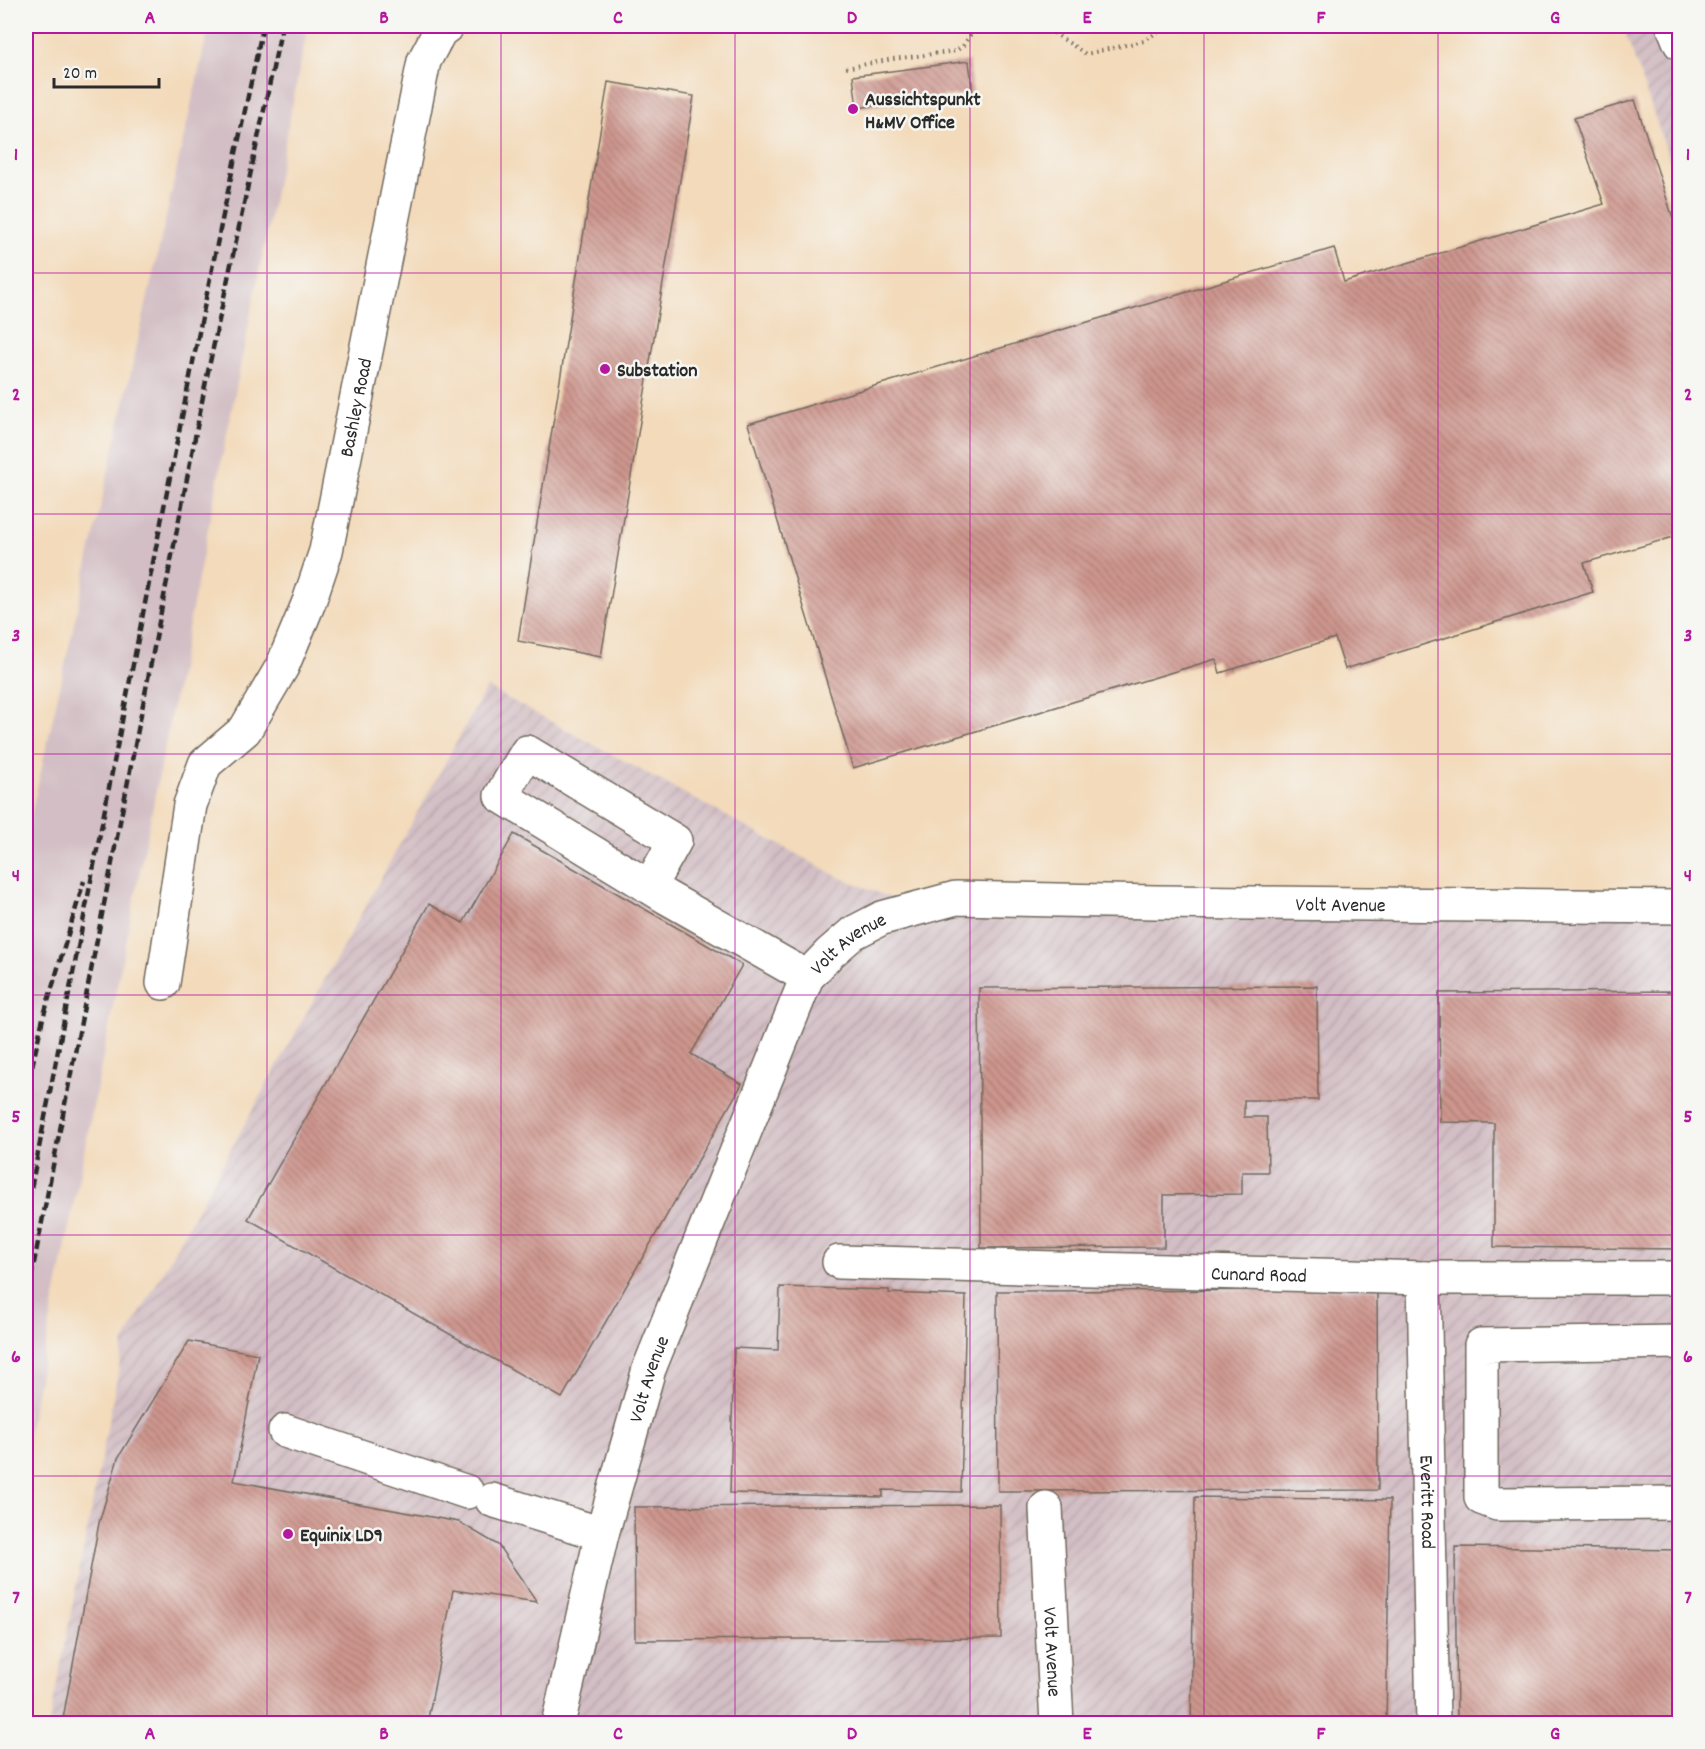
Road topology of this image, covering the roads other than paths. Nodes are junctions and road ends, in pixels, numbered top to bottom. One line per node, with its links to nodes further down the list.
1 (447, 26): 7 (street, Bashley Road)
2 (1673, 26): 3 (street)
3 (1680, 43)
4 (649, 887): 4 (street); 6 (street)
5 (1680, 907): 6 (street, Volt Avenue)
6 (807, 977): 15 (street, Volt Avenue)
7 (163, 983)
8 (839, 1262): 9 (street, Cunard Road)
9 (1424, 1278): 10 (street, Cunard Road); 18 (street, Everitt Road)
10 (1680, 1278)
11 (1680, 1342): 13 (street)
12 (285, 1431): 15 (street)
13 (1680, 1503)
14 (1046, 1508): 17 (street, Volt Avenue)
15 (602, 1534): 16 (street, Volt Avenue)
16 (558, 1724)
17 (1057, 1724)
18 (1432, 1724)

